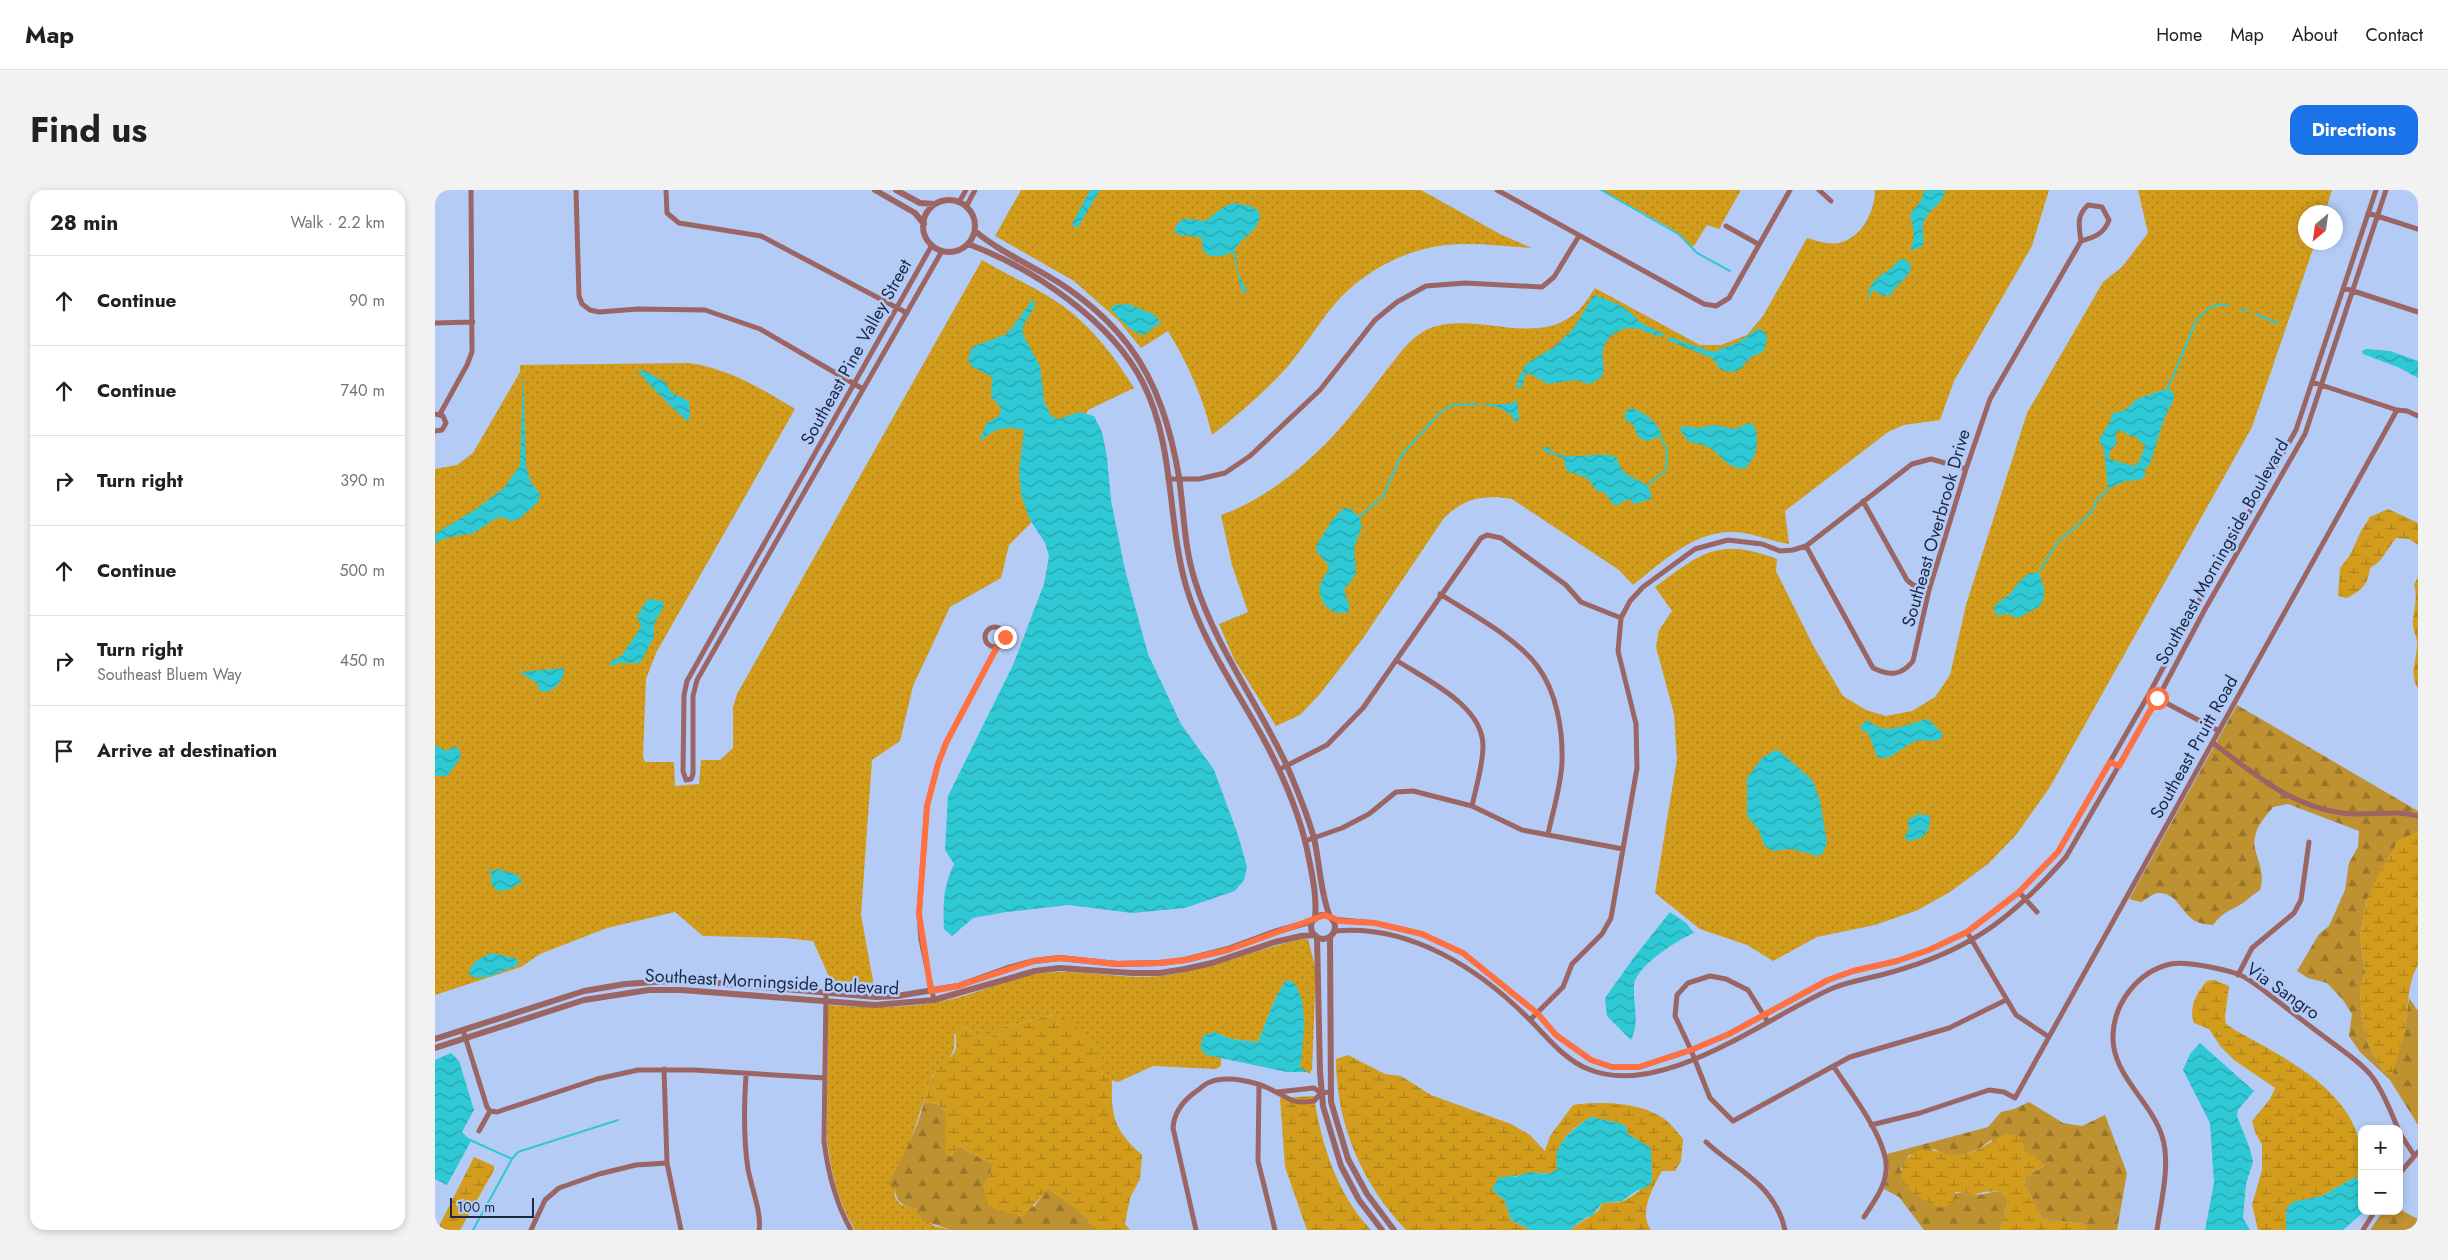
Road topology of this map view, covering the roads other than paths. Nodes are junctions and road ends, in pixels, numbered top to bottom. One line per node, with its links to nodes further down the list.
1 (471, 190): 34 (street)
2 (576, 190): 37 (street)
3 (666, 190): 31 (street)
4 (875, 190): 19 (street)
5 (896, 190): 15 (street)
6 (966, 190): 14 (street)
7 (975, 190): 16 (street)
8 (1497, 190): 23 (street)
9 (1790, 190): 26 (street)
10 (1819, 190): 13 (street)
11 (2376, 190): 17 (street, Southeast Morningside Boulevard)
12 (2386, 190): 18 (street, Southeast Morningside Boulevard)
13 (1831, 201)
14 (959, 202): 15 (street); 16 (street)
15 (935, 204): 19 (street)
16 (966, 207): 22 (street)
17 (2368, 213): 18 (street); 29 (street, Southeast Morningside Boulevard)
18 (2377, 216): 21 (street); 30 (street, Southeast Morningside Boulevard)
19 (924, 224): 27 (street)
20 (1727, 226): 26 (street)
21 (2418, 229)
22 (975, 231): 25 (street); 49 (street)
23 (1579, 236): 26 (street); 49 (street)
24 (2081, 241): 24 (street); 46 (street, Southeast Overbrook Drive)
25 (967, 244): 28 (street); 50 (street)
26 (1758, 244)
27 (932, 245): 28 (street); 31 (street, Southeast Pine Valley Street)
28 (942, 251): 32 (street, Southeast Pine Valley Street)
29 (2343, 288): 30 (street); 36 (street, Southeast Morningside Boulevard)
30 (2353, 291): 33 (street); 38 (street, Southeast Morningside Boulevard)
31 (897, 307): 32 (street); 37 (street, Southeast Pine Valley Street)
32 (907, 312): 39 (street, Southeast Pine Valley Street)
33 (2418, 312)
34 (473, 322): 35 (street); 41 (street)
35 (435, 323)
36 (2312, 382): 38 (street); 44 (street, Southeast Morningside Boulevard)
37 (854, 384): 39 (street); 47 (street, Southeast Pine Valley Street)
38 (2321, 385): 40 (street); 45 (street, Southeast Morningside Boulevard)
39 (863, 389): 48 (street, Southeast Pine Valley Street)
40 (2397, 410): 42 (street); 68 (street, Southeast Pruitt Road)
41 (438, 414): 43 (street)
42 (2418, 416)
43 (435, 432)
44 (2278, 463): 45 (street); 52 (street, Southeast Morningside Boulevard)
45 (2286, 467): 53 (street, Southeast Morningside Boulevard)
46 (1966, 469): 51 (street); 57 (street, Southeast Overbrook Drive)
47 (804, 473): 48 (street); 55 (street, Southeast Pine Valley Street)
48 (812, 478): 56 (street, Southeast Pine Valley Street)
49 (1179, 478): 50 (street); 71 (street)
50 (1168, 479): 73 (street)
51 (1863, 501): 54 (street); 57 (street)
52 (2234, 538): 53 (street); 59 (street, Southeast Morningside Boulevard)
53 (2243, 544): 61 (street, Southeast Morningside Boulevard)
54 (1806, 546): 57 (street, Southeast Overbrook Drive); 60 (street)
55 (755, 560): 56 (street); 63 (street, Southeast Pine Valley Street)
56 (763, 565): 64 (street, Southeast Pine Valley Street)
57 (1929, 590)
58 (1440, 594): 60 (street); 65 (street); 77 (street)
59 (2191, 615): 61 (street); 66 (street, Southeast Morningside Boulevard)
60 (1621, 618): 82 (street)
61 (2199, 620): 67 (street, Southeast Morningside Boulevard)
62 (997, 647): 62 (street); 111 (street)
63 (703, 652): 64 (street); 64 (street, Southeast Pine Valley Street)
64 (712, 654)
65 (1396, 660): 71 (street); 74 (street)
66 (2149, 694): 67 (street); 70 (street, Southeast Morningside Boulevard)
67 (2157, 698): 68 (street); 72 (street, Southeast Morningside Boulevard)
68 (2219, 731): 69 (street, Southeast Pruitt Road)
69 (2213, 743): 75 (street); 125 (street, Southeast Pruitt Road)
70 (2110, 762): 72 (street); 76 (street, Southeast Morningside Boulevard)
71 (1287, 766): 73 (street); 79 (street)
72 (2119, 766): 78 (street, Southeast Morningside Boulevard)
73 (1280, 770): 80 (street)
74 (1472, 806): 77 (street); 79 (street)
75 (2418, 816)
76 (2071, 831): 78 (street); 83 (street, Southeast Morningside Boulevard)
77 (1548, 834): 82 (street)
78 (2079, 836): 84 (street, Southeast Morningside Boulevard)
79 (1314, 838): 80 (street); 86 (street)
80 (1305, 841): 87 (street)
81 (2309, 842): 106 (street)
82 (1623, 849): 120 (street)
83 (2019, 892): 84 (street); 89 (street, Southeast Morningside Boulevard)
84 (2025, 899): 85 (street); 94 (street, Southeast Morningside Boulevard)
85 (2037, 912)
86 (1331, 918): 87 (street); 88 (street, Southeast Morningside Boulevard); 91 (street)
87 (1314, 920): 92 (street); 96 (street, Southeast Morningside Boulevard)
88 (1377, 923): 90 (street); 93 (street, Southeast Morningside Boulevard)
89 (1967, 932): 94 (street); 98 (street, Southeast Morningside Boulevard)
90 (1376, 933): 91 (street, Southeast Morningside Boulevard); 95 (street, Southeast Morningside Boulevard)
91 (1332, 934): 92 (street); 138 (street)
92 (1316, 936): 97 (street, Southeast Morningside Boulevard); 139 (street)
93 (1432, 938): 95 (street); 100 (street, Southeast Morningside Boulevard)
94 (1972, 940): 103 (street, Southeast Morningside Boulevard); 116 (street)
95 (1425, 946): 102 (street, Southeast Morningside Boulevard)
96 (1228, 950): 97 (street); 101 (street, Southeast Morningside Boulevard)
97 (1231, 957): 105 (street, Southeast Morningside Boulevard)
98 (1897, 961): 103 (street); 107 (street, Southeast Morningside Boulevard)
99 (1029, 962): 101 (street, Southeast Morningside Boulevard); 104 (street); 111 (street, Southeast Morningside Boulevard)
100 (1476, 962): 102 (street); 120 (street, Southeast Morningside Boulevard)
101 (1133, 964): 105 (street)
102 (1470, 970): 122 (street, Southeast Morningside Boulevard)
103 (1900, 970): 110 (street, Southeast Morningside Boulevard)
104 (1030, 972): 105 (street, Southeast Morningside Boulevard); 115 (street, Southeast Morningside Boulevard)
105 (1132, 973)
106 (2238, 974): 142 (street, Via Sangro); 160 (street, Via Sangro)
107 (1828, 980): 110 (street); 121 (street, Southeast Morningside Boulevard)
108 (625, 984): 109 (street, Southeast Morningside Boulevard); 112 (street); 118 (street, Southeast Morningside Boulevard)
109 (726, 985): 113 (street); 114 (street, Southeast Morningside Boulevard)
110 (1832, 988): 123 (street, Southeast Morningside Boulevard)
111 (931, 991): 114 (street, Southeast Morningside Boulevard); 115 (street)
112 (625, 992): 113 (street, Southeast Morningside Boulevard); 119 (street, Southeast Morningside Boulevard)
113 (725, 993): 117 (street, Southeast Morningside Boulevard)
114 (826, 993): 117 (street)
115 (933, 1000): 117 (street, Southeast Morningside Boulevard)
116 (2006, 1000): 125 (street); 131 (street)
117 (825, 1001): 135 (street)
118 (538, 1006): 119 (street); 124 (street, Southeast Morningside Boulevard)
119 (540, 1013): 124 (street, Southeast Morningside Boulevard)
120 (1537, 1013): 122 (street); 130 (street, Southeast Morningside Boulevard)
121 (1764, 1014): 123 (street); 128 (street, Southeast Morningside Boulevard); 128 (street)
122 (1531, 1020): 133 (street, Southeast Morningside Boulevard)
123 (1768, 1022): 129 (street, Southeast Morningside Boulevard)
124 (464, 1034): 126 (street, Southeast Morningside Boulevard); 127 (street, Southeast Morningside Boulevard); 140 (street)
125 (2049, 1037): 141 (street, Southeast Pruitt Road)
126 (435, 1039)
127 (435, 1048)
128 (1691, 1050): 129 (street); 130 (street, Southeast Morningside Boulevard)
129 (1695, 1059): 131 (street); 133 (street, Southeast Morningside Boulevard)
130 (1591, 1060): 133 (street)
131 (1834, 1067): 141 (street)
132 (664, 1069): 134 (street); 140 (street); 147 (street)
133 (1587, 1069)
134 (746, 1075): 135 (street); 153 (street)
135 (825, 1078): 154 (street)
136 (1259, 1086): 137 (street); 155 (street); 156 (street)
137 (1277, 1092): 139 (street); 139 (street)
138 (1331, 1092): 139 (street); 158 (street)
139 (1321, 1093): 157 (street)
140 (490, 1110): 143 (street)
141 (1871, 1125): 150 (street)
142 (2396, 1125)
143 (479, 1131)
144 (2403, 1137): 146 (street)
145 (1706, 1142): 159 (street)
146 (2416, 1153): 148 (street)
147 (667, 1163): 151 (street); 152 (street)
148 (2402, 1170)
149 (2372, 1215): 161 (street)
150 (1864, 1217)
151 (531, 1230)
152 (681, 1230)
153 (759, 1230)
154 (851, 1230)
155 (1196, 1230)
156 (1275, 1230)
157 (1382, 1230)
158 (1394, 1230)
159 (1785, 1230)
160 (2157, 1230)
161 (2363, 1230)

